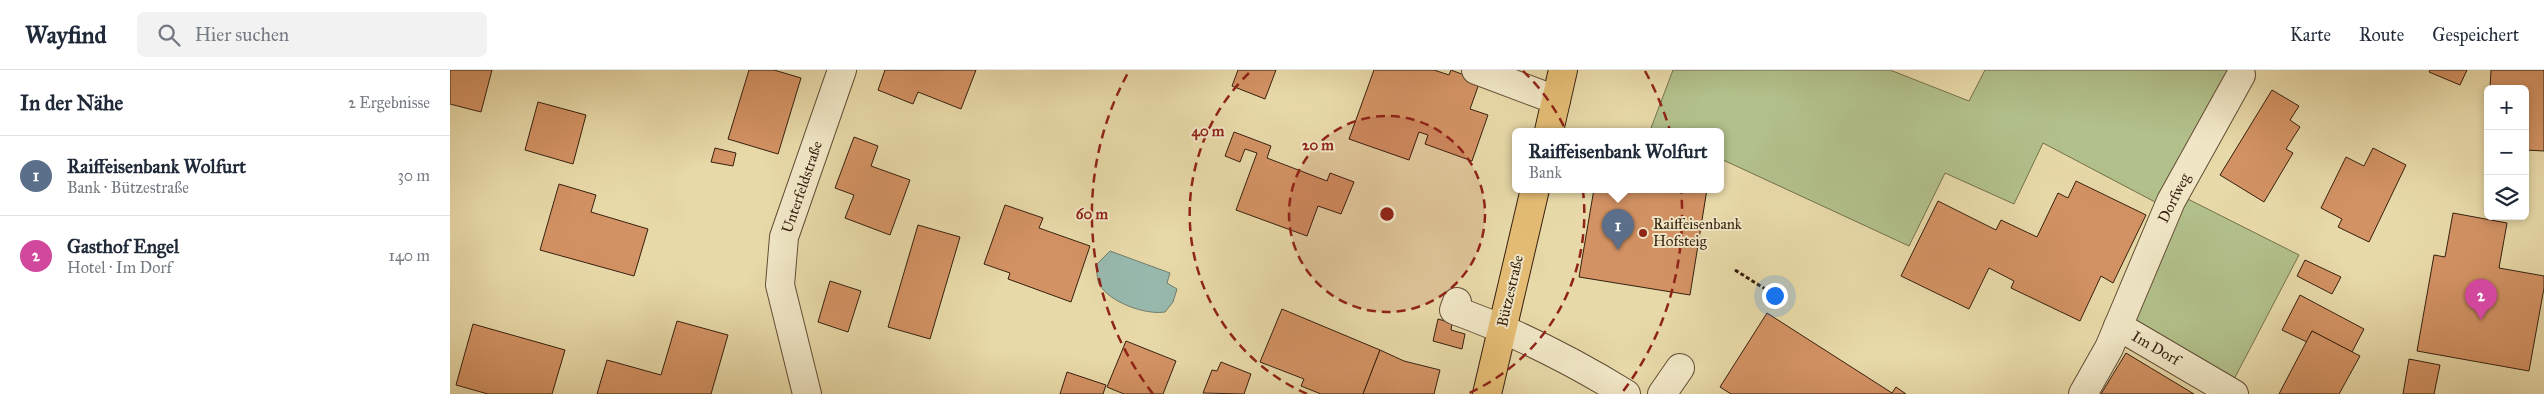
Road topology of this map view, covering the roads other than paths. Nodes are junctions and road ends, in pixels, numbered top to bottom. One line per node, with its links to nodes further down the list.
1 (842, 70): 12 (street, Unterfeldstraße)
2 (1476, 70): 5 (street)
3 (1563, 70): 5 (main road)
4 (2241, 75): 9 (street, Dorfweg)
5 (1556, 100): 6 (main road)
6 (1549, 128)
7 (1534, 193): 10 (main road, Bützestraße)
8 (1457, 302): 10 (street)
9 (2118, 326): 16 (street, Im Dorf); 17 (street, Im Dorf)
10 (1501, 330): 13 (main road, Bützestraße); 14 (street)
11 (1680, 368): 15 (street)
12 (807, 394)
13 (1487, 394)
14 (1626, 394)
15 (1662, 394)
16 (2082, 394)
17 (2234, 394)

